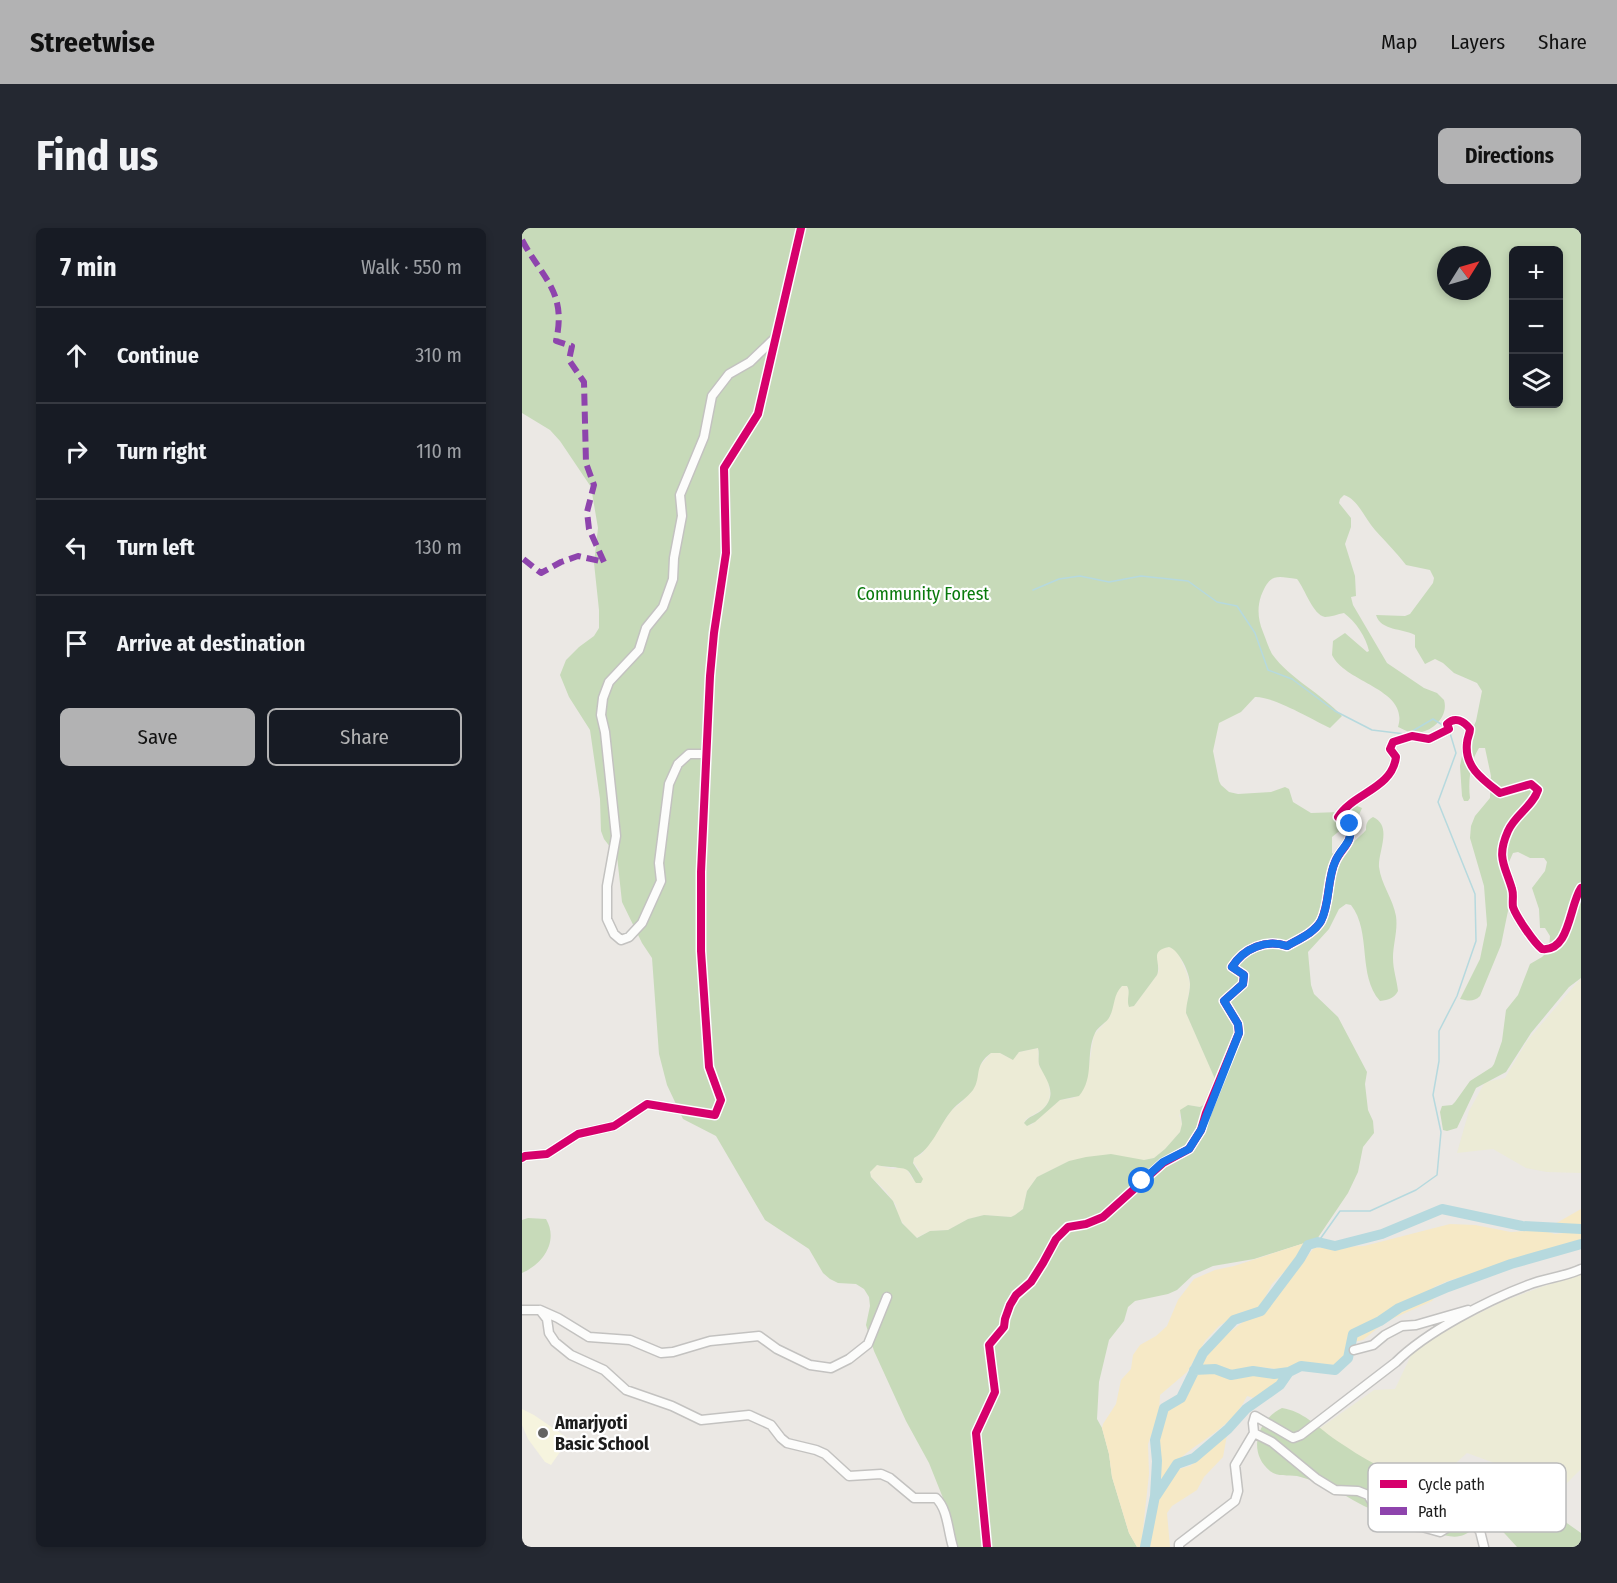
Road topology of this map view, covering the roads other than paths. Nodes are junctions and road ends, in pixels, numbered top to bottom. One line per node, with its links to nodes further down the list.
1 (801, 228): 2 (street)
2 (776, 336): 3 (street); 3 (street)
3 (706, 754): 5 (street)
4 (1581, 888): 16 (street)
5 (522, 1158)
6 (1581, 1269): 8 (street)
7 (887, 1297): 10 (street)
8 (1483, 1305): 11 (street); 12 (street)
9 (522, 1310): 10 (street)
10 (540, 1310): 15 (street)
11 (1354, 1350)
12 (1254, 1433): 13 (street); 17 (street)
13 (1368, 1495)
14 (1480, 1532): 18 (street)
15 (953, 1547)
16 (987, 1547)
17 (1179, 1547)
18 (1484, 1547)

